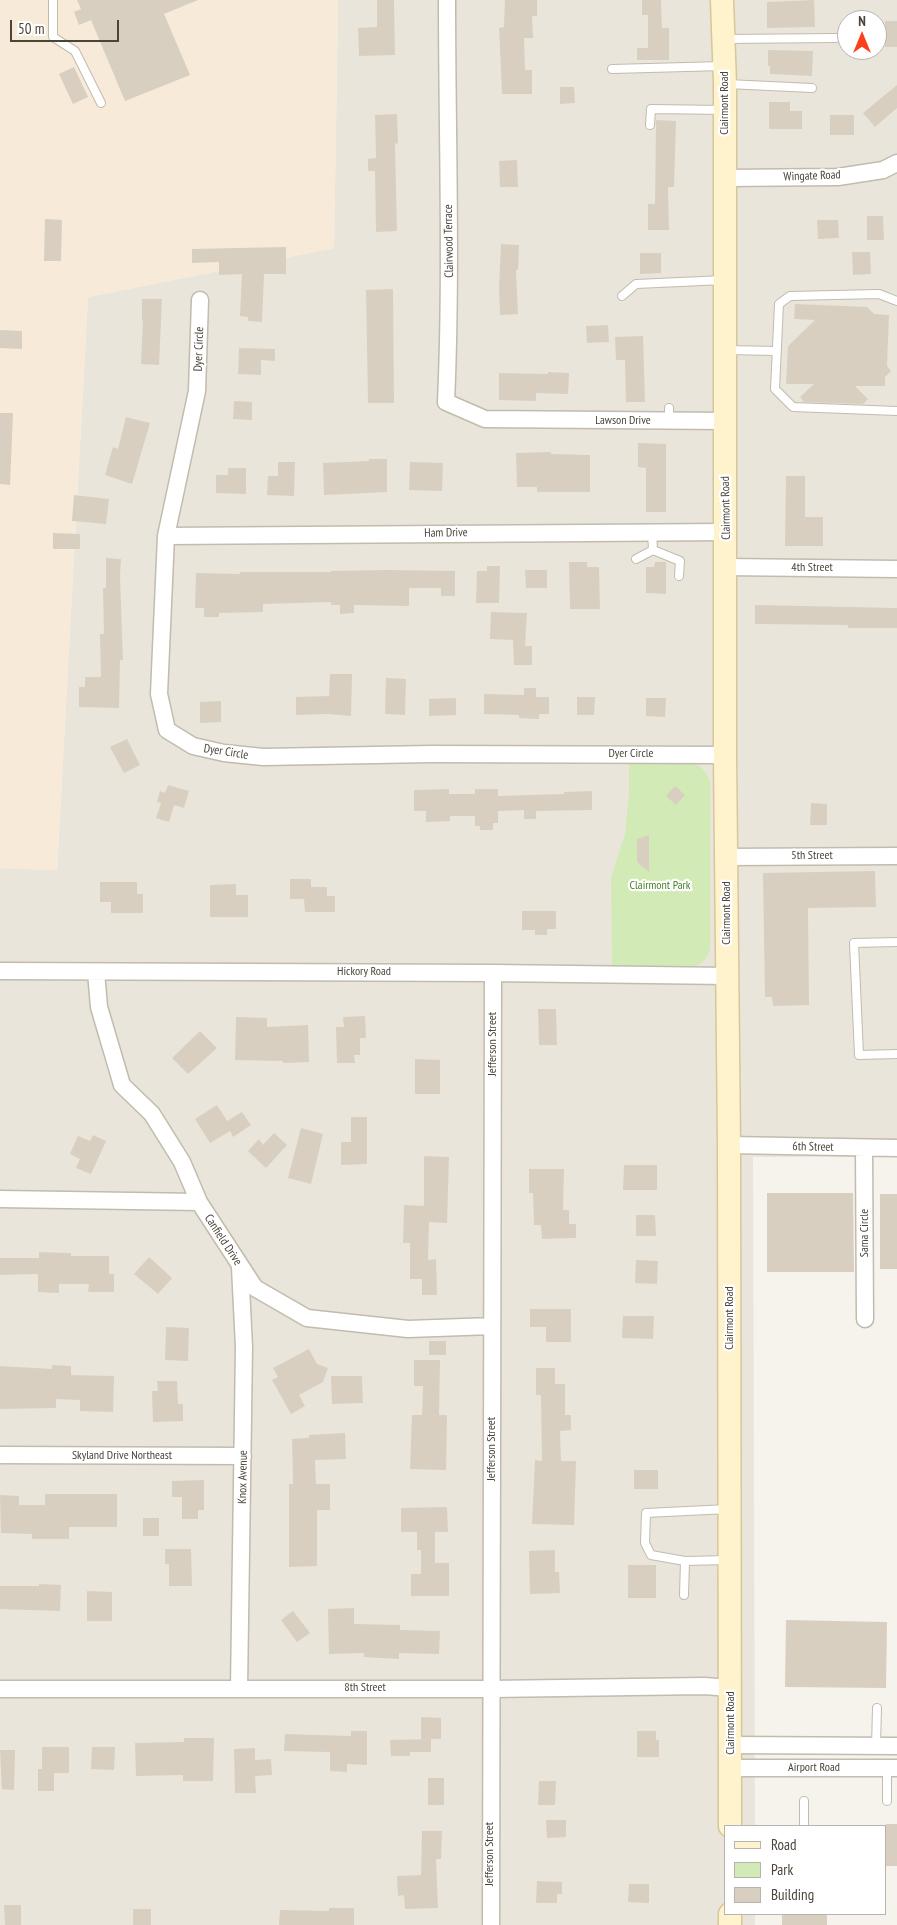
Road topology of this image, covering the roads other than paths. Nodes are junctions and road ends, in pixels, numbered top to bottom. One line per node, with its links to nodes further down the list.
1 (53, 0): 9 (lane)
2 (448, 0): 21 (street, Clairwood Terrace)
3 (722, 0): 5 (main road, Clairmont Road)
4 (836, 38): 5 (lane)
5 (724, 39): 7 (main road, Clairmont Road)
6 (612, 69): 7 (lane)
7 (725, 75): 8 (lane); 10 (main road, Clairmont Road)
8 (812, 88)
9 (101, 103)
10 (725, 110): 11 (lane); 13 (main road, Clairmont Road)
11 (650, 124)
12 (897, 163): 13 (street, Wingate Road)
13 (725, 178): 14 (main road, Clairmont Road)
14 (726, 280): 15 (lane); 18 (main road, Clairmont Road)
15 (622, 296)
16 (200, 300): 25 (street, Dyer Circle)
17 (897, 301): 19 (lane)
18 (725, 350): 19 (lane); 22 (main road, Clairmont Road)
19 (776, 351): 20 (lane)
20 (897, 411)
21 (521, 420): 22 (street, Lawson Drive)
22 (725, 421): 24 (main road, Clairmont Road)
23 (652, 532): 24 (street, Ham Drive); 25 (street, Ham Drive); 26 (lane)
24 (726, 532): 28 (main road, Clairmont Road)
25 (166, 536): 31 (street, Dyer Circle)
26 (653, 550): 27 (lane); 30 (lane)
27 (636, 559)
28 (726, 567): 29 (street, 4th Street); 31 (main road, Clairmont Road)
29 (897, 569)
30 (679, 576)
31 (725, 755): 33 (main road, Clairmont Road)
32 (897, 856): 33 (street, 5th Street)
33 (726, 857): 38 (main road, Clairmont Road)
34 (897, 942): 39 (lane)
35 (0, 971): 36 (street, Hickory Road)
36 (96, 972): 37 (street, Hickory Road); 44 (street, Canfield Drive)
37 (493, 973): 38 (street, Hickory Road); 47 (street, Jefferson Street)
38 (727, 976): 40 (main road, Clairmont Road)
39 (897, 1054)
40 (730, 1145): 41 (street, 6th Street); 50 (main road, Clairmont Road)
41 (864, 1148): 42 (street, 6th Street); 46 (street, Sama Circle)
42 (897, 1148)
43 (0, 1199): 44 (street)
44 (199, 1202): 45 (street, Canfield Drive)
45 (240, 1266): 47 (street, Canfield Drive); 49 (street, Knox Avenue)
46 (865, 1318)
47 (492, 1326): 57 (street, Jefferson Street)
48 (0, 1455): 49 (street, Skyland Drive Northeast)
49 (243, 1456): 54 (street, Knox Avenue)
50 (730, 1509): 51 (main road, Clairmont Road); 52 (lane)
51 (730, 1560): 52 (lane); 55 (main road, Clairmont Road)
52 (685, 1561): 53 (lane)
53 (684, 1595)
54 (239, 1688): 56 (street, 8th Street); 57 (street, 8th Street)
55 (730, 1688): 57 (street, 8th Street); 59 (main road, Clairmont Road)
56 (0, 1689)
57 (491, 1689): 68 (street, Jefferson Street)
58 (877, 1708): 60 (lane)
59 (731, 1745): 60 (street, Airport Road); 62 (main road, Clairmont Road)
60 (876, 1746): 61 (street, Airport Road)
61 (897, 1746)
62 (730, 1768): 63 (street, Airport Road); 66 (main road, Clairmont Road)
63 (892, 1768): 65 (lane)
64 (804, 1801): 67 (lane)
65 (887, 1801)
66 (730, 1825)
67 (804, 1825)
68 (491, 1925)

